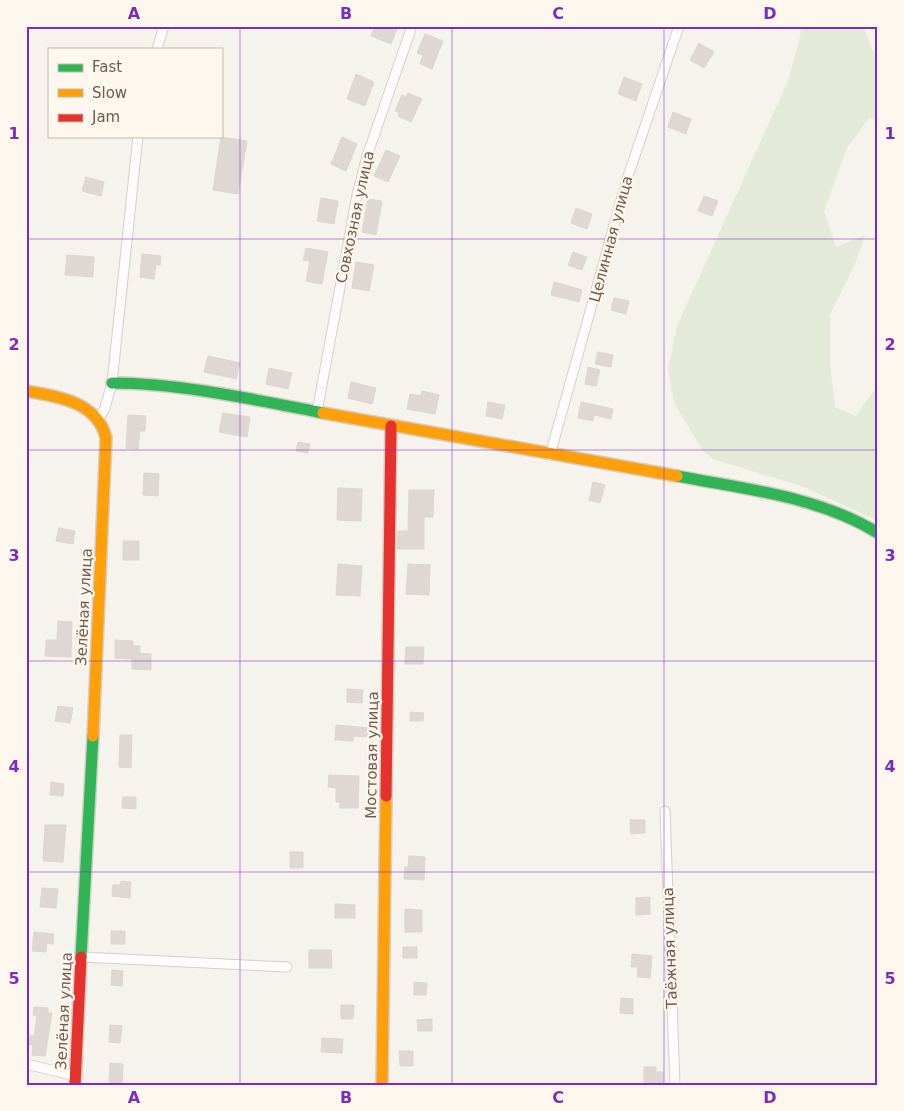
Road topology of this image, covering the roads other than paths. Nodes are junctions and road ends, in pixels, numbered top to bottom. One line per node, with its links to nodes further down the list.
1 (164, 26): 4 (street)
2 (412, 26): 8 (street, Совхозная улица)
3 (679, 26): 11 (street, Целинная улица)
4 (157, 48)
5 (138, 138): 6 (street)
6 (112, 383): 8 (street); 9 (street)
7 (26, 391): 9 (street)
8 (316, 412): 10 (street)
9 (98, 420): 14 (street, Зелёная улица)
10 (391, 426): 11 (street); 18 (street, Мостовая улица)
11 (550, 455): 12 (street)
12 (878, 533)
13 (665, 811): 19 (street, Таёжная улица)
14 (82, 958): 15 (street); 17 (street, Зелёная улица)
15 (287, 967)
16 (26, 1064): 17 (street)
17 (76, 1080)
18 (382, 1085)
19 (675, 1085)

